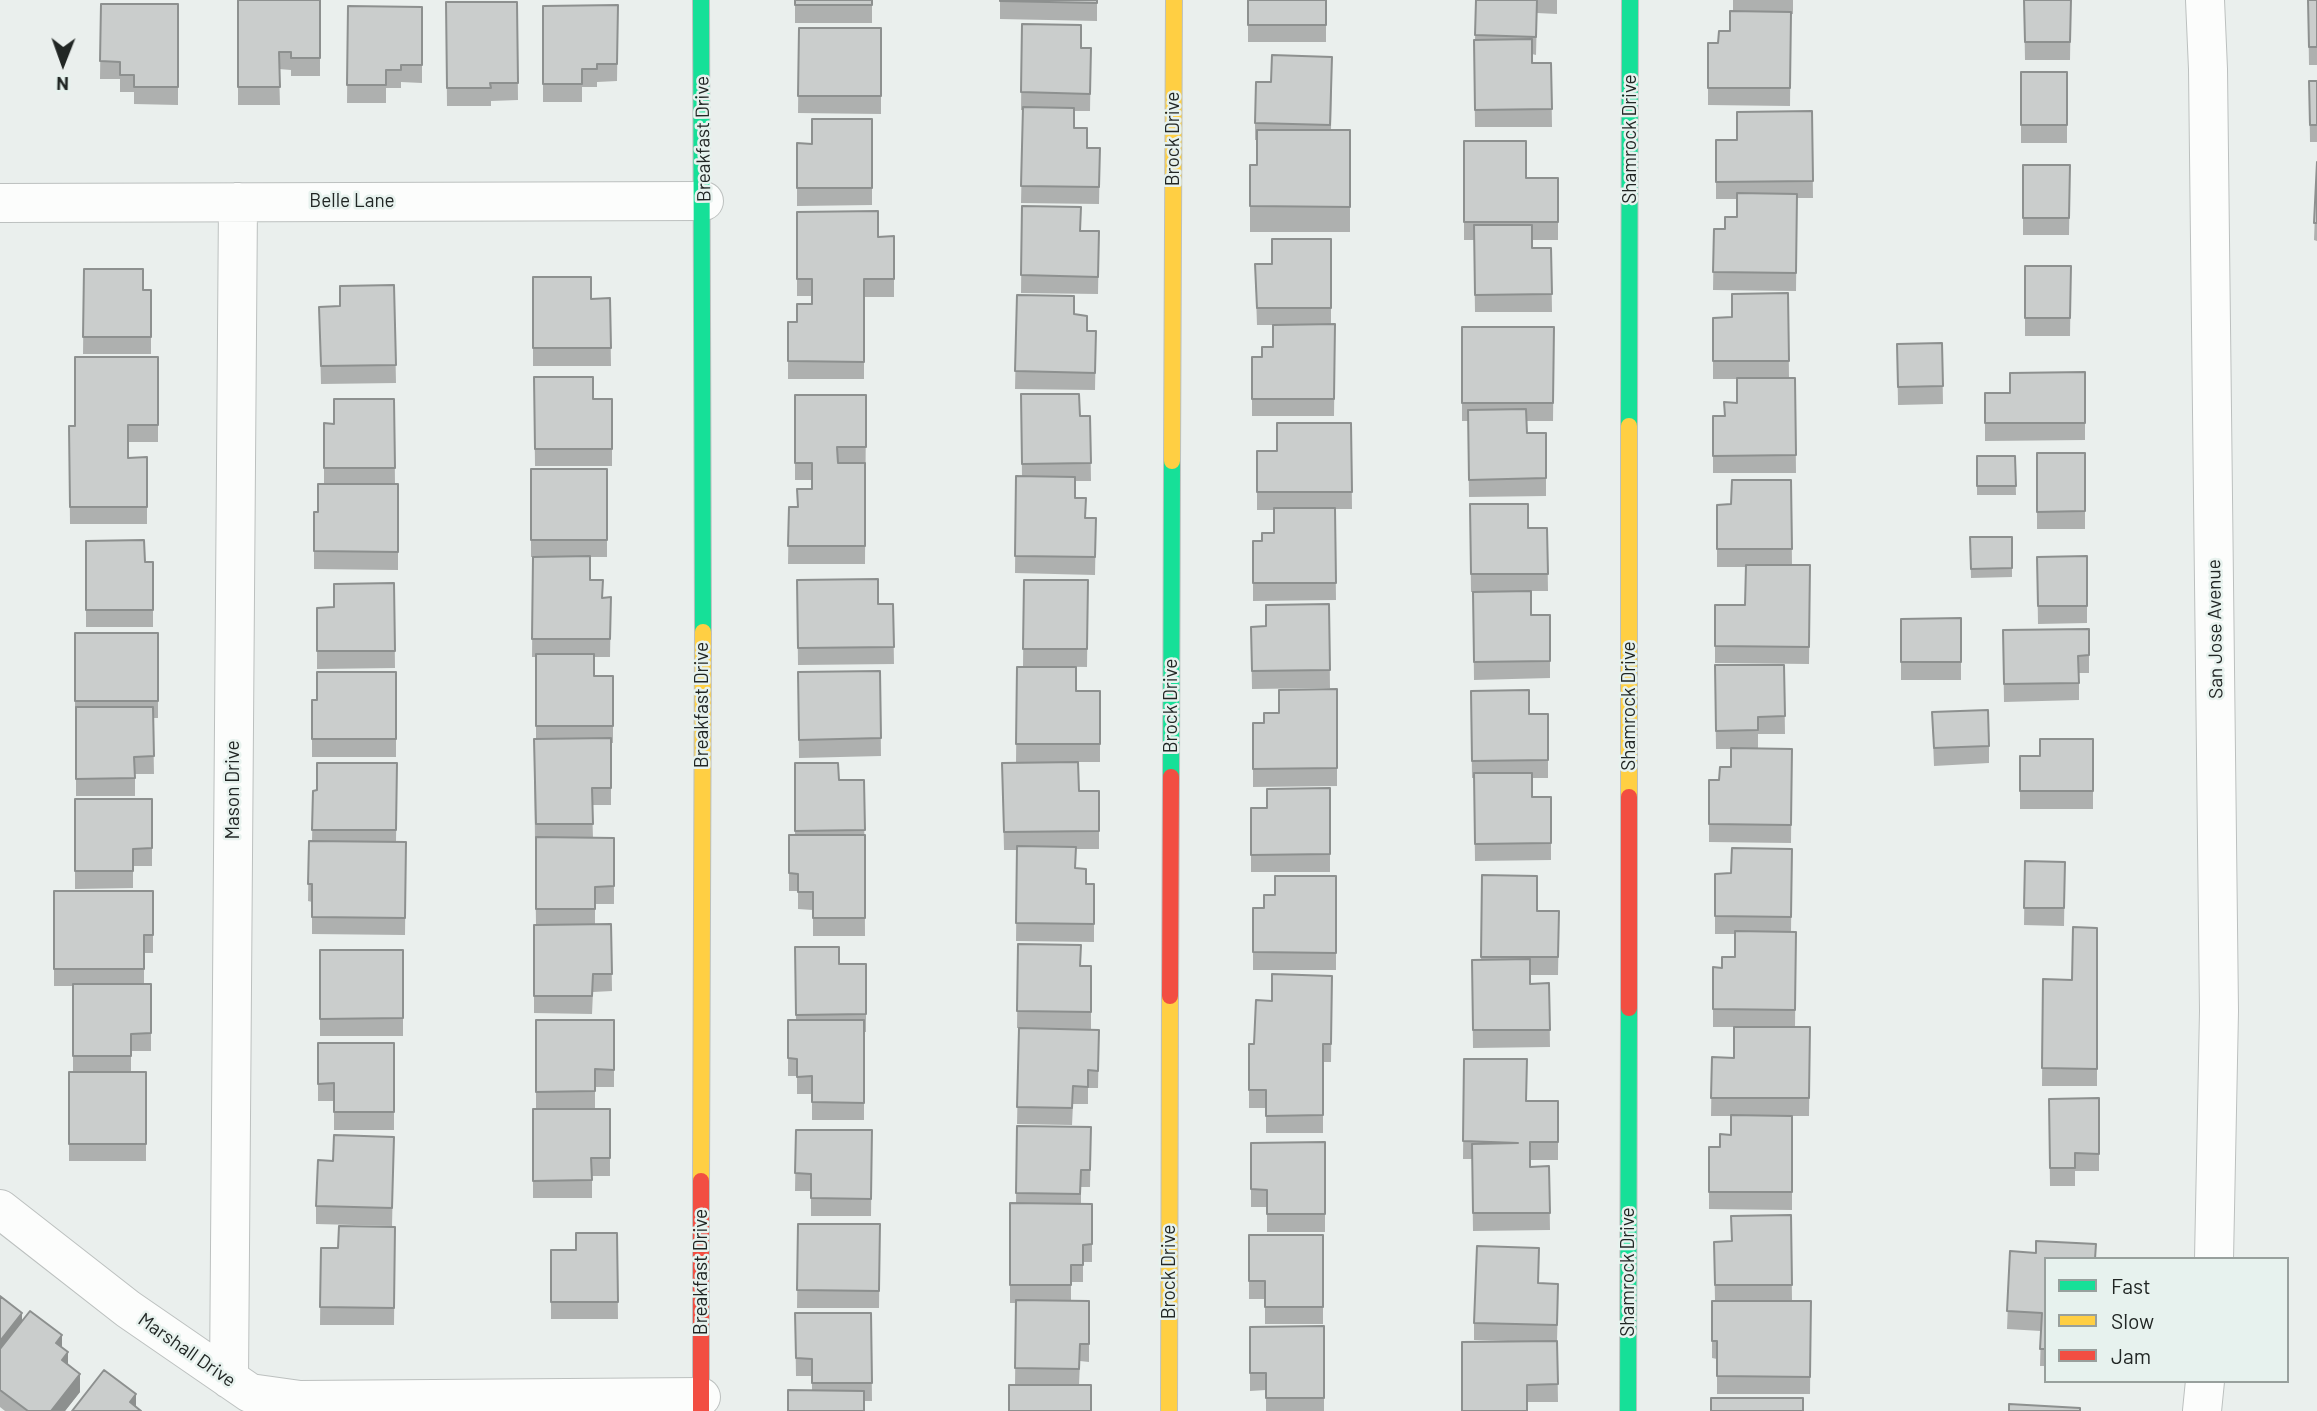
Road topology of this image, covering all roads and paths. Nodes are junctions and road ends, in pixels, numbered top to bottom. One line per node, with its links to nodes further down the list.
1 (701, 0): 6 (street, Breakfast Drive)
2 (1174, 0): 13 (street, Brock Drive)
3 (1630, 0): 14 (street, Shamrock Drive)
4 (2205, 0): 9 (street, San Jose Avenue)
5 (238, 201): 6 (street, Belle Lane); 7 (street, Belle Lane); 10 (street, Mason Drive)
6 (704, 201): 12 (street, Breakfast Drive)
7 (0, 202)
8 (0, 1209): 10 (street, Marshall Drive)
9 (2214, 1257)
10 (229, 1379): 12 (street, Marshall Drive)
11 (2205, 1383): 15 (street)
12 (701, 1404)
13 (1168, 1411)
14 (1628, 1411)
15 (2202, 1411)

